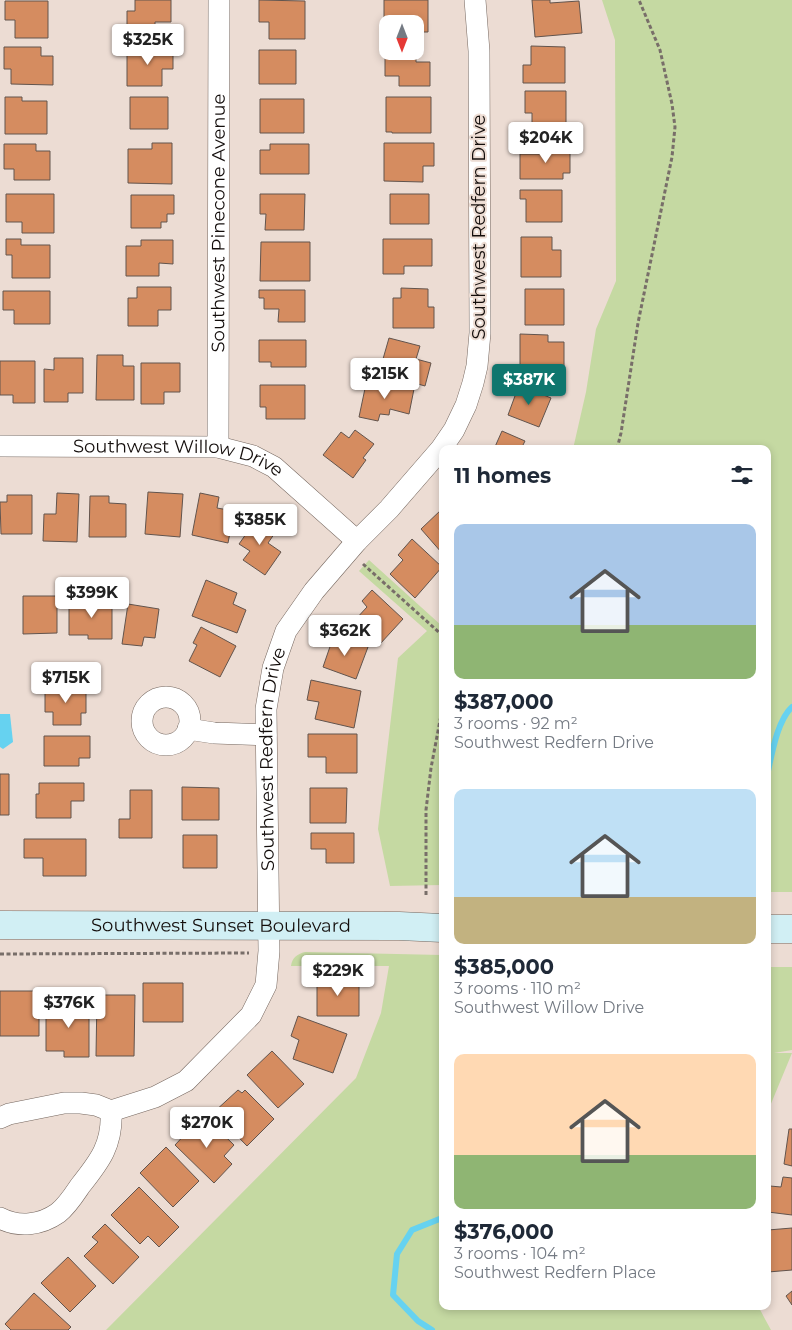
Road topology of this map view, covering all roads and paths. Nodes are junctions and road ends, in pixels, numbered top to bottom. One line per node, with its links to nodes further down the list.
1 (218, 0): 7 (street, Southwest Pinecone Avenue)
2 (475, 0): 4 (street, Southwest Redfern Drive)
3 (639, 0): 5 (path)
4 (445, 445)
5 (618, 445)
6 (0, 446): 7 (street, Southwest Willow Drive)
7 (218, 447): 9 (street, Southwest Willow Drive)
8 (439, 452): 9 (street, Southwest Redfern Drive)
9 (352, 547): 10 (path); 13 (street, Southwest Redfern Drive)
10 (439, 632)
11 (439, 726): 14 (path)
12 (188, 729): 13 (street)
13 (266, 735): 16 (street, Southwest Redfern Drive)
14 (426, 895)
15 (0, 925): 16 (main road, Southwest Sunset Boulevard)
16 (269, 926): 17 (main road, Southwest Sunset Boulevard); 22 (street, Southwest Redfern Drive)
17 (439, 928)
18 (792, 929): 19 (main road)
19 (771, 930)
20 (246, 953): 21 (path, Southwest Sunset Boulevard)
21 (0, 954)
22 (111, 1111): 23 (street); 24 (street)
23 (0, 1118)
24 (0, 1218)

